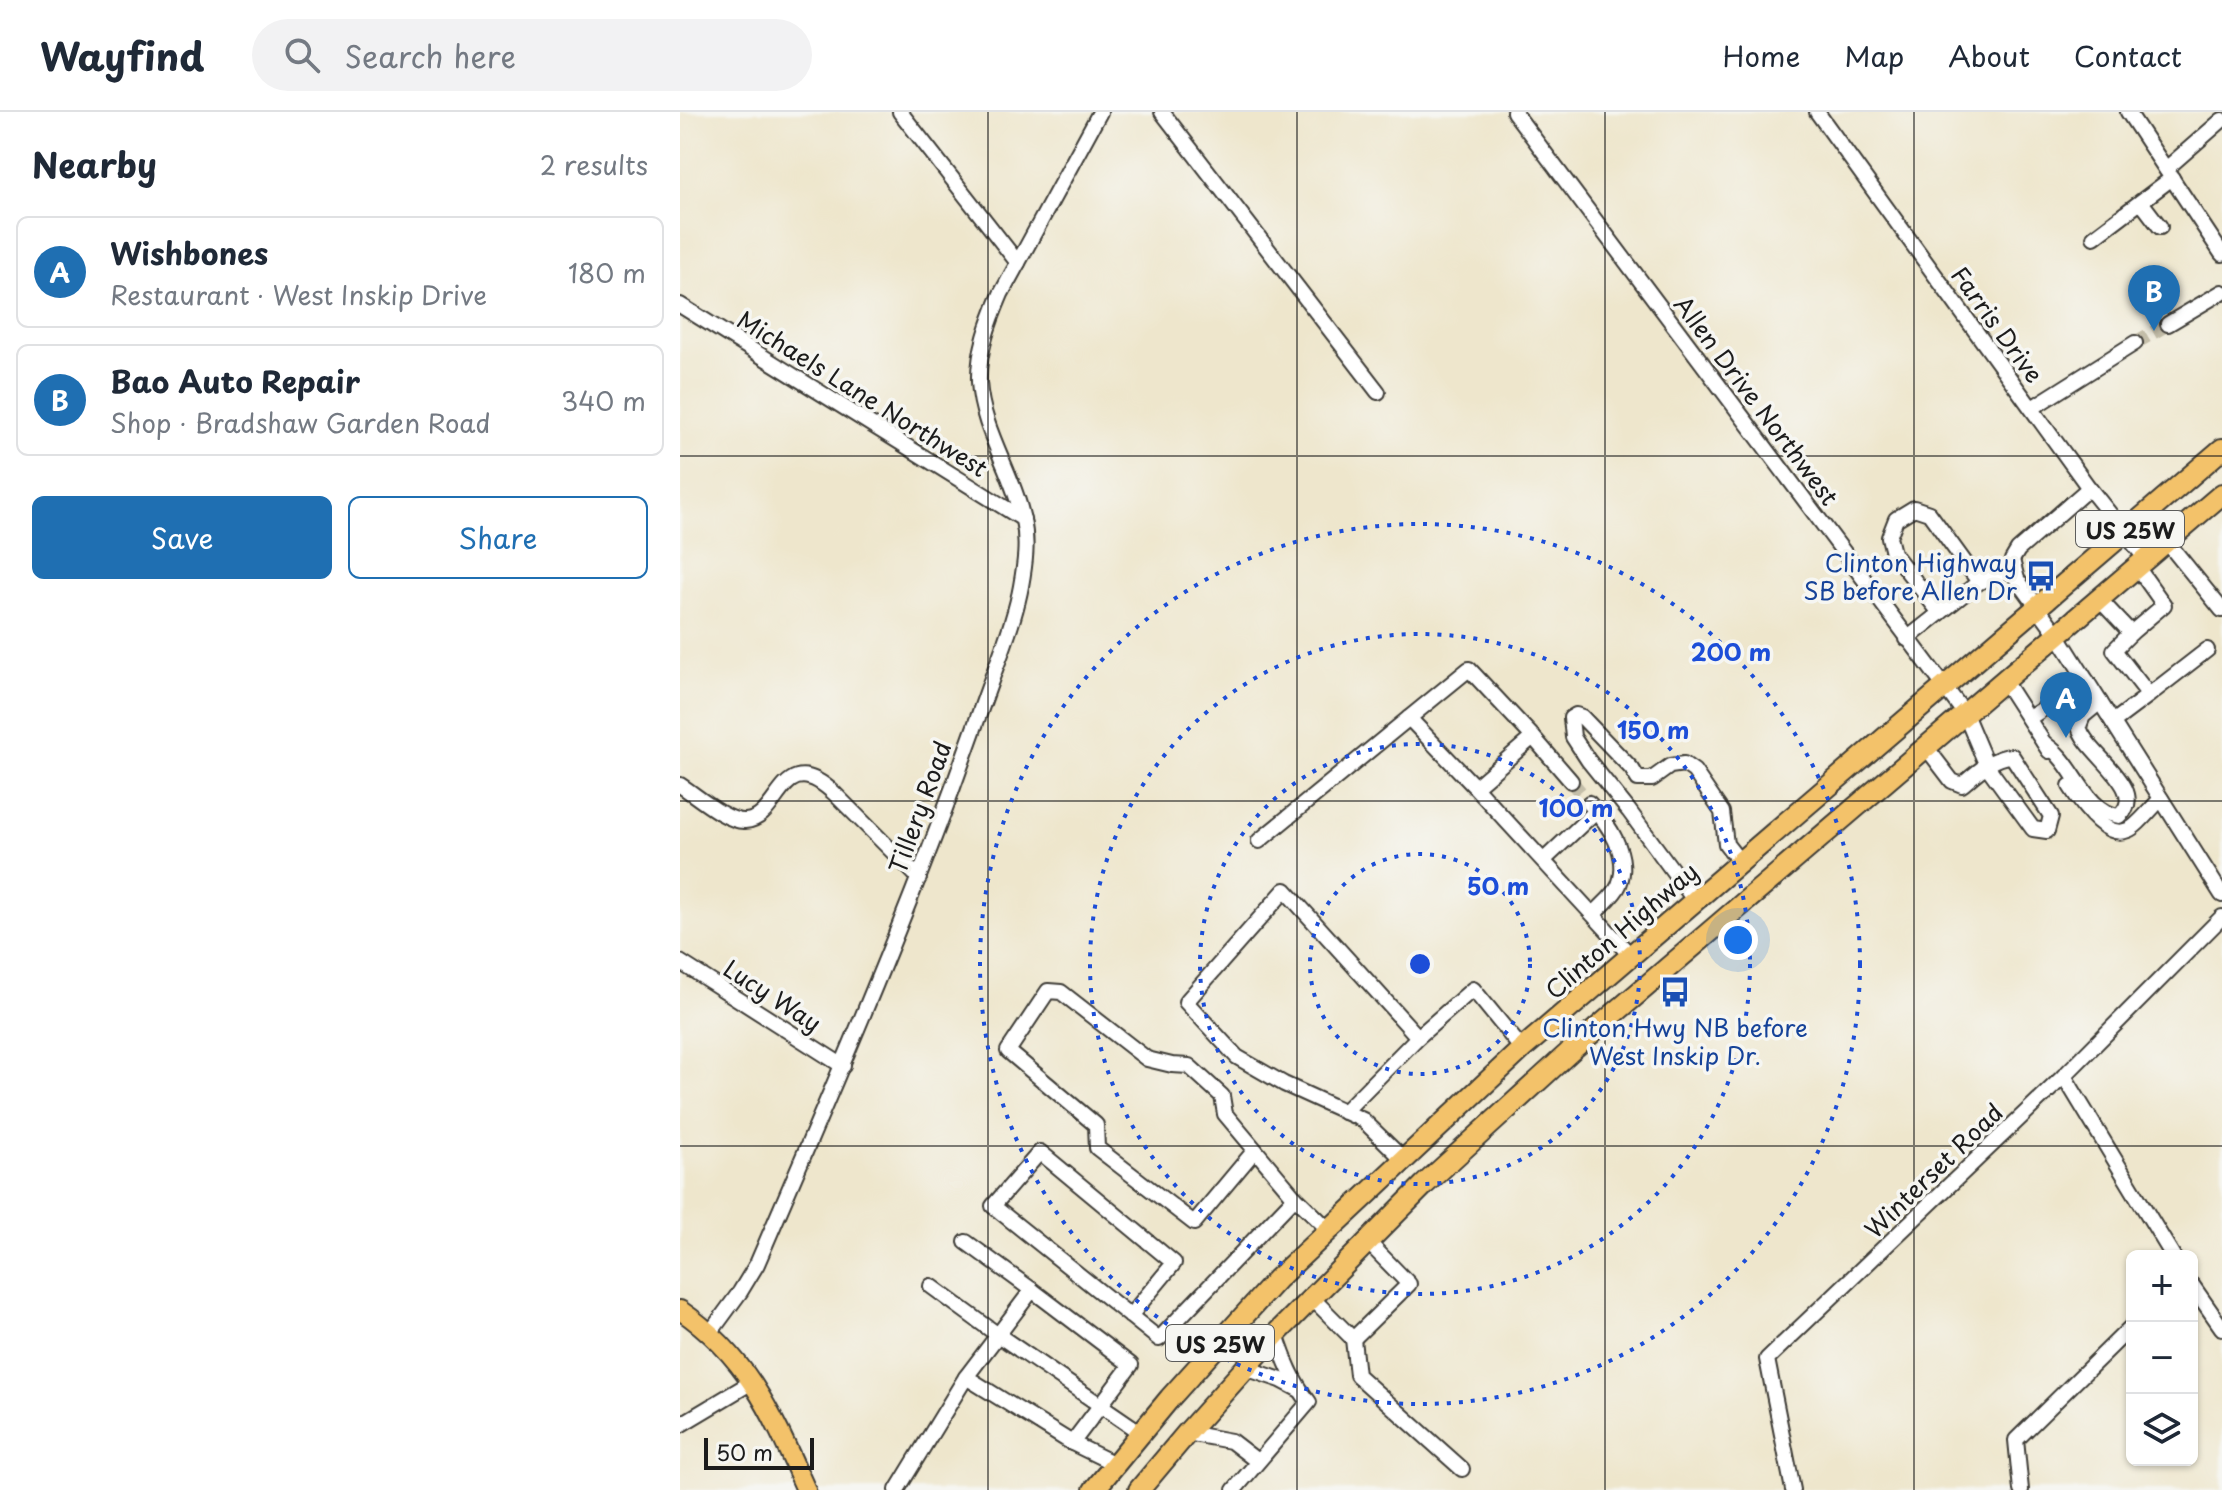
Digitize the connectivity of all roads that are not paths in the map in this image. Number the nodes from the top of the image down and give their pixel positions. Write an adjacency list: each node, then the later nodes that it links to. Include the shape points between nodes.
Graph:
1 (900, 112): 13 (street)
2 (1100, 112): 13 (street, Tillery Road)
3 (1162, 112): 18 (street)
4 (1514, 112): 35 (street, Allen Drive Northwest)
5 (1817, 112): 19 (street, Farris Drive)
6 (2128, 112): 8 (street)
7 (2222, 120): 8 (street)
8 (2169, 174): 9 (street); 12 (street)
9 (2141, 202): 10 (street); 11 (street)
10 (2160, 227)
11 (2094, 237)
12 (2222, 254)
13 (1018, 263): 23 (street, Tillery Road, via 990,318 979,380 987,423)
14 (2222, 292): 16 (street)
15 (680, 305): 23 (street, Michaels Lane Northwest)
16 (2168, 324)
17 (2135, 343): 19 (street)
18 (1378, 392)
19 (2032, 408): 21 (street, Farris Drive)
20 (2222, 449): 24 (highway, Clinton Highway / US 25W)
21 (2089, 488): 24 (street, Farris Drive); 27 (street, via 2018,550)
22 (2220, 500): 25 (highway, US 25W)
23 (1023, 519): 57 (street, Tillery Road, via 1025,564 1016,611)
24 (2125, 533): 26 (street, Farris Drive); 30 (highway, Clinton Highway / US 25W)
25 (2167, 542): 26 (highway, US 25W); 31 (street)
26 (2141, 563): 29 (highway, US 25W); 33 (street, Farris Drive, via 2164,605)
27 (2013, 568): 28 (street); 30 (street)
28 (1979, 582): 32 (street); 32 (street, via 1929,513 1914,508 1896,519 1889,537 1893,553)
29 (2099, 599): 33 (street); 34 (highway, US 25W)
30 (2038, 608): 34 (street); 39 (highway, Clinton Highway / US 25W)
31 (2222, 610)
32 (1940, 613): 35 (street)
33 (2131, 633): 40 (street, via 2114,650)
34 (2057, 634): 37 (highway, US 25W); 38 (street)
35 (1907, 639): 39 (street, Allen Drive Northwest)
36 (2207, 650): 40 (street)
37 (2004, 681): 42 (highway, US 25W); 44 (street)
38 (2087, 681): 41 (street); 44 (street)
39 (1944, 688): 42 (street, Allen Drive Northwest); 56 (highway, Clinton Highway / US 25W)
40 (2149, 695): 45 (street)
41 (2100, 702): 45 (street); 47 (street, via 2083,716 2080,732 2124,787 2128,801 2119,816 2094,801)
42 (1965, 714): 48 (highway, US 25W); 49 (street, Allen Drive Northwest)
43 (1409, 718): 46 (street, via 1469,669); 52 (street); 54 (street)
44 (2029, 718): 47 (street)
45 (2113, 722): 53 (street)
46 (1533, 737): 50 (street); 52 (street)
47 (2044, 743): 53 (street, via 2077,797 2106,827 2126,832)
48 (1926, 747): 49 (street, via 1952,781 1962,785); 58 (highway, US 25W)
49 (1987, 766): 49 (street, Allen Drive Northwest, via 2033,829 2047,831 2051,816 2012,756)
50 (1571, 781)
51 (680, 785): 57 (street, via 721,813 745,821 757,818 785,784 811,776)
52 (1475, 787): 55 (street)
53 (2161, 799): 59 (street)
54 (1259, 841)
55 (1544, 860): 61 (street); 61 (street, via 1592,807 1617,844 1623,869 1619,887)
56 (1740, 862): 58 (highway); 60 (highway, Clinton Highway / US 25W); 60 (street, via 1726,844 1722,812 1694,771 1684,764 1670,766 1652,779 1638,779 1582,717 1571,718 1573,737 1588,760)
57 (919, 878): 67 (street, Tillery Road)
58 (1759, 889): 70 (highway, US 25W)
59 (2222, 895)
60 (1695, 901): 63 (highway, Clinton Highway / US 25W)
61 (1594, 914): 63 (street)
62 (2222, 917): 68 (street, Winterset Road)
63 (1631, 956): 66 (highway, Clinton Highway / US 25W)
64 (680, 962): 67 (street, Lucy Way)
65 (1418, 1037): 66 (street, via 1473,989); 71 (street); 71 (street, via 1285,890 1186,1002 1237,1057)
66 (1522, 1049): 69 (highway, Clinton Highway / US 25W)
67 (843, 1066): 87 (street, Tillery Road, via 757,1264)
68 (2064, 1076): 78 (street); 110 (street, Winterset Road, via 1767,1359)
69 (1486, 1083): 70 (highway); 73 (highway, Clinton Highway / US 25W)
70 (1509, 1107): 76 (highway, US 25W)
71 (1344, 1112): 73 (street, via 1363,1120)
72 (1255, 1150): 72 (street, via 1225,1114 1222,1096 1189,1066 1147,1059 1061,992 1048,991 1008,1051 1096,1125 1097,1148 1194,1223); 74 (street)
73 (1404, 1160): 75 (highway, Clinton Highway / US 25W)
74 (1295, 1197): 75 (street); 84 (street, via 1159,1339)
75 (1329, 1230): 91 (highway, Clinton Highway / US 25W)
76 (1367, 1241): 82 (highway, US 25W); 90 (street, via 1409,1284)
77 (966, 1242): 80 (street)
78 (2169, 1250)
79 (931, 1286): 89 (street)
80 (1032, 1290): 89 (street); 97 (street, via 1131,1365)
81 (2198, 1294): 85 (street)
82 (1311, 1297): 88 (highway, US 25W); 90 (street)
83 (680, 1310): 87 (main road)
84 (1130, 1316): 84 (street, via 993,1206 1040,1152 1174,1263)
85 (2222, 1328)
86 (2126, 1332): 111 (street, via 2016,1440)
87 (710, 1333): 94 (main road)
88 (1276, 1334): 92 (highway, US 25W); 96 (street)
89 (998, 1335): 93 (street); 97 (street)
90 (1353, 1339): 104 (street, via 1357,1375)
91 (1200, 1365): 95 (highway); 99 (highway, Clinton Highway / US 25W)
92 (1245, 1368): 95 (highway, US 25W); 96 (street)
93 (966, 1377): 101 (street); 106 (street)
94 (752, 1382): 98 (street); 105 (main road)
95 (1226, 1389): 100 (highway, US 25W)
96 (1298, 1389): 102 (street, via 1309,1402)
97 (1100, 1406): 99 (street); 101 (street)
98 (680, 1425)
99 (1141, 1433): 103 (highway, Clinton Highway / US 25W)
100 (1187, 1433): 102 (street, via 1231,1441); 108 (highway, US 25W)
101 (1072, 1443): 103 (street)
102 (1257, 1461): 109 (street)
103 (1115, 1464): 107 (highway, Clinton Highway / US 25W)
104 (1462, 1469)
105 (806, 1490)
106 (897, 1490)
107 (1094, 1490)
108 (1139, 1490)
109 (1234, 1490)
110 (1793, 1490)
111 (2021, 1490)

